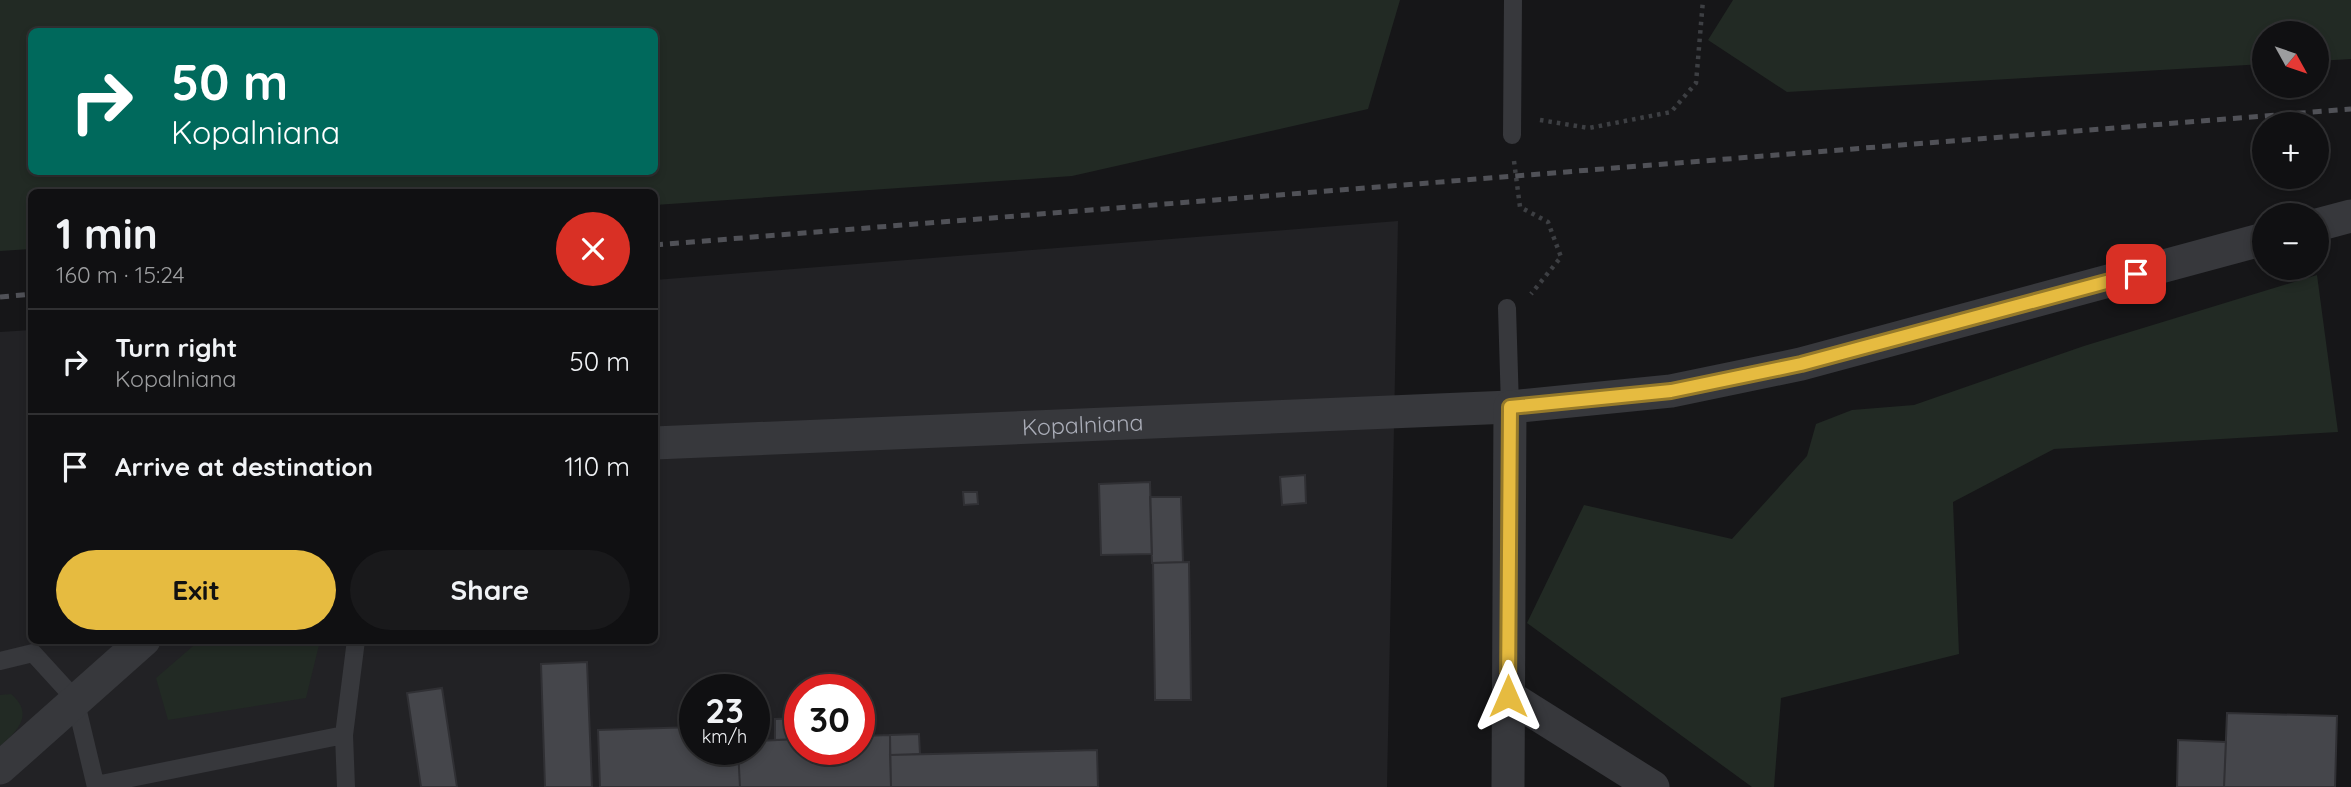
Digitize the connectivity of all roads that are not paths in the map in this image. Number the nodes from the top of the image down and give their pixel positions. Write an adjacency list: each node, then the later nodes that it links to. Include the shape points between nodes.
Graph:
1 (1513, 0): 2 (lane)
2 (1511, 135)
3 (2351, 216): 4 (street)
4 (2329, 222)
5 (2252, 242): 7 (street, Kopalniana, via 1752,375 1671,391)
6 (1507, 315): 7 (lane)
7 (1510, 407): 8 (street, Kopalniana); 12 (street)
8 (658, 443)
9 (139, 644): 13 (street)
10 (355, 644): 14 (lane)
11 (0, 661): 13 (lane, via 33,653)
12 (1508, 696): 18 (street); 19 (street)
13 (75, 699): 15 (street); 16 (lane)
14 (344, 735): 16 (lane); 17 (lane)
15 (0, 768)
16 (96, 786)
17 (346, 787)
18 (1507, 787)
19 (1653, 787)

